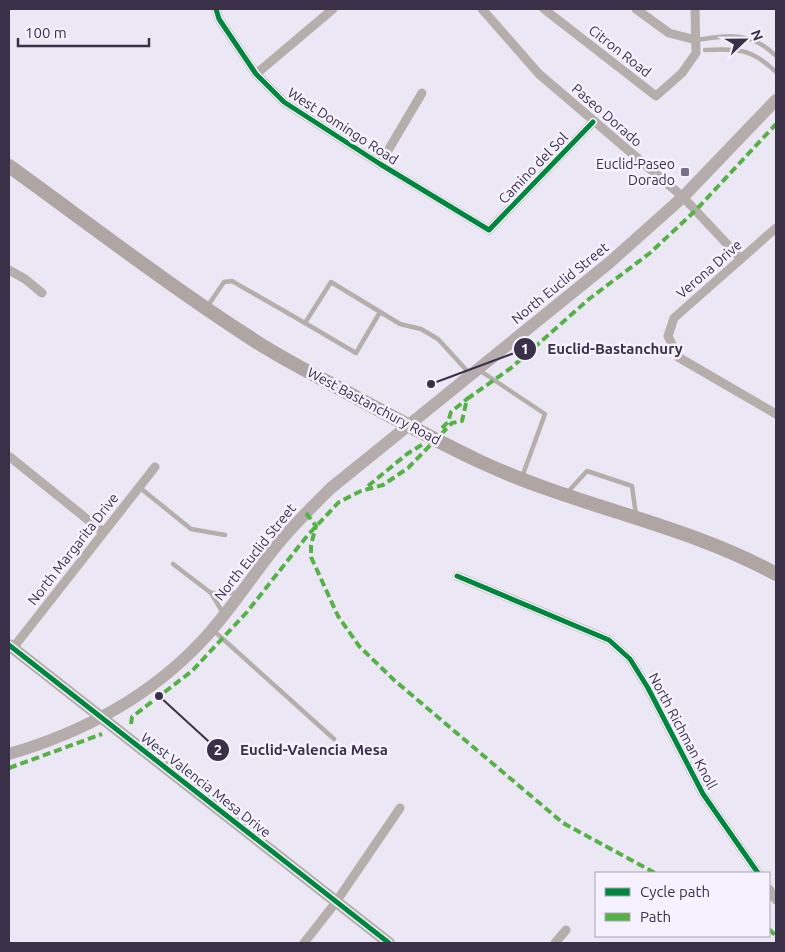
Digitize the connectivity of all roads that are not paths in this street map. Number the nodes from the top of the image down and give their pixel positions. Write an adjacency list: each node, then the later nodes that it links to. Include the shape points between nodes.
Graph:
1 (216, 9): 12 (street, West Domingo Road)
2 (333, 9): 12 (street)
3 (482, 9): 15 (street, Paseo Dorado, via 539,74)
4 (636, 9): 7 (street, via 668,33)
5 (695, 9): 7 (street)
6 (550, 11): 9 (street, Citron Road, via 656,96 682,73)
7 (696, 40): 9 (street); 10 (lane, via 728,35 744,37 756,40)
8 (705, 50): 9 (street); 11 (lane, via 726,49 756,54)
9 (696, 52)
10 (776, 56)
11 (776, 72)
12 (256, 74): 16 (street, West Domingo Road, via 284,102)
13 (422, 93): 16 (street)
14 (776, 100): 18 (main road, North Euclid Street)
15 (593, 122): 18 (street, Paseo Dorado); 20 (street, Camino del Sol)
16 (380, 164): 20 (street, West Domingo Road)
17 (9, 166): 24 (main road, West Bastanchury Road)
18 (683, 198): 21 (street, Paseo Dorado); 27 (main road, North Euclid Street, via 609,264)
19 (776, 228): 21 (street, Verona Drive)
20 (489, 230)
21 (741, 259): 28 (street, Verona Drive, via 674,318 668,336 678,357)
22 (9, 270): 23 (street)
23 (42, 293)
24 (206, 308): 26 (lane, via 224,282 232,281); 29 (main road, West Bastanchury Road, via 280,356)
25 (380, 312): 26 (lane, via 330,282); 26 (lane, via 356,353); 27 (lane, via 438,339)
26 (304, 323)
27 (474, 372): 29 (main road, North Euclid Street); 32 (lane, via 546,414)
28 (776, 414)
29 (410, 426): 32 (main road, West Bastanchury Road); 42 (main road, North Euclid Street, via 324,494 295,524)
30 (10, 457): 36 (street)
31 (155, 467): 33 (street, North Margarita Drive)
32 (521, 479): 34 (main road, West Bastanchury Road)
33 (139, 487): 36 (street, North Margarita Drive); 37 (lane, via 191,529)
34 (565, 495): 35 (main road, West Bastanchury Road); 35 (lane, via 587,471 632,486)
35 (636, 516): 39 (main road, West Bastanchury Road, via 708,542)
36 (103, 532): 45 (street, North Margarita Drive)
37 (225, 535)
38 (173, 564): 41 (lane)
39 (776, 574)
40 (457, 576): 50 (street, North Richman Knoll, via 609,640 630,659 703,794)
41 (211, 593): 42 (lane); 43 (lane)
42 (241, 593): 43 (main road, North Euclid Street)
43 (224, 615): 44 (main road, North Euclid Street)
44 (212, 629): 46 (main road, North Euclid Street, via 167,673); 47 (lane)
45 (11, 646): 46 (main road, West Valencia Mesa Drive)
46 (101, 718): 48 (main road, North Euclid Street, via 67,735); 51 (main road, West Valencia Mesa Drive)
47 (334, 739)
48 (9, 754)
49 (400, 808): 51 (street)
50 (757, 872)
51 (336, 902): 53 (street); 54 (main road, West Valencia Mesa Drive)
52 (566, 930): 55 (street)
53 (304, 943)
54 (389, 943)
55 (555, 943)

